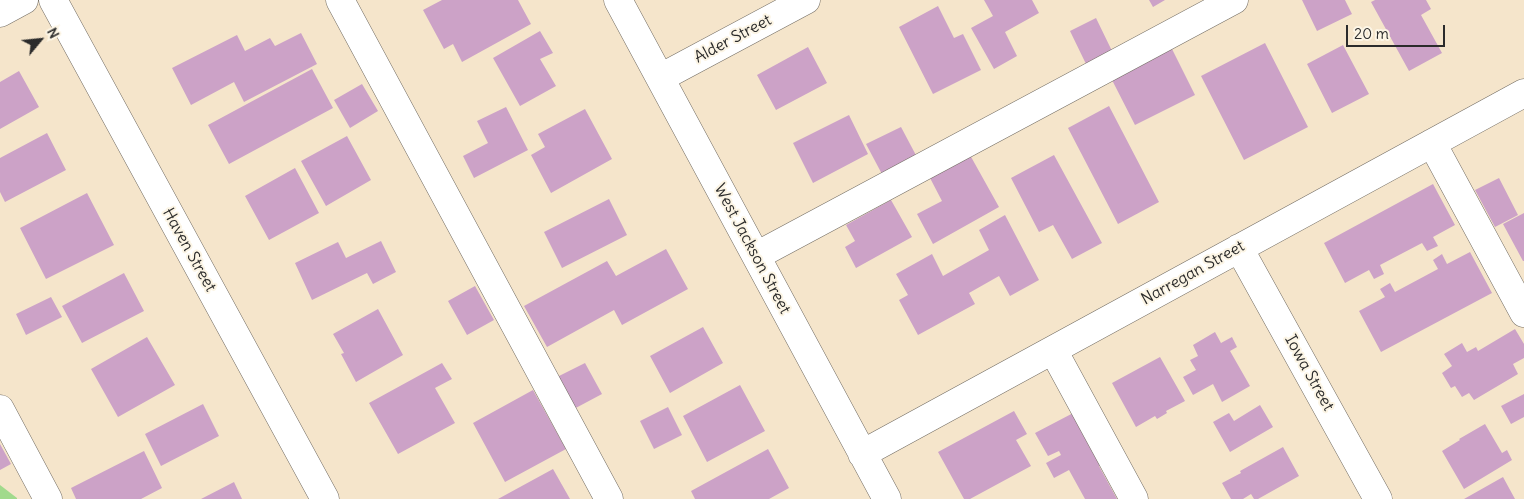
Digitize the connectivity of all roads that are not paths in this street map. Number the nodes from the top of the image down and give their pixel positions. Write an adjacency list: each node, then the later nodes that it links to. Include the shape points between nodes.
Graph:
1 (24, 0): 7 (street)
2 (53, 0): 18 (street, Haven Street)
3 (340, 0): 19 (street)
4 (618, 0): 8 (street, West Jackson Street)
5 (806, 0): 8 (street, Alder Street)
6 (1234, 0): 12 (street)
7 (0, 13)
8 (660, 78): 12 (street, West Jackson Street)
9 (1524, 93): 10 (street, Narregan Street)
10 (1432, 142): 11 (street, Narregan Street); 13 (street)
11 (1240, 248): 14 (street, Narregan Street); 22 (street, Iowa Street)
12 (756, 256): 16 (street, West Jackson Street)
13 (1524, 313)
14 (1053, 350): 16 (street, Narregan Street); 21 (street)
15 (0, 409): 17 (street)
16 (862, 454): 20 (street, West Jackson Street)
17 (48, 499)
18 (325, 499)
19 (609, 499)
20 (887, 499)
21 (1134, 499)
22 (1378, 499)

